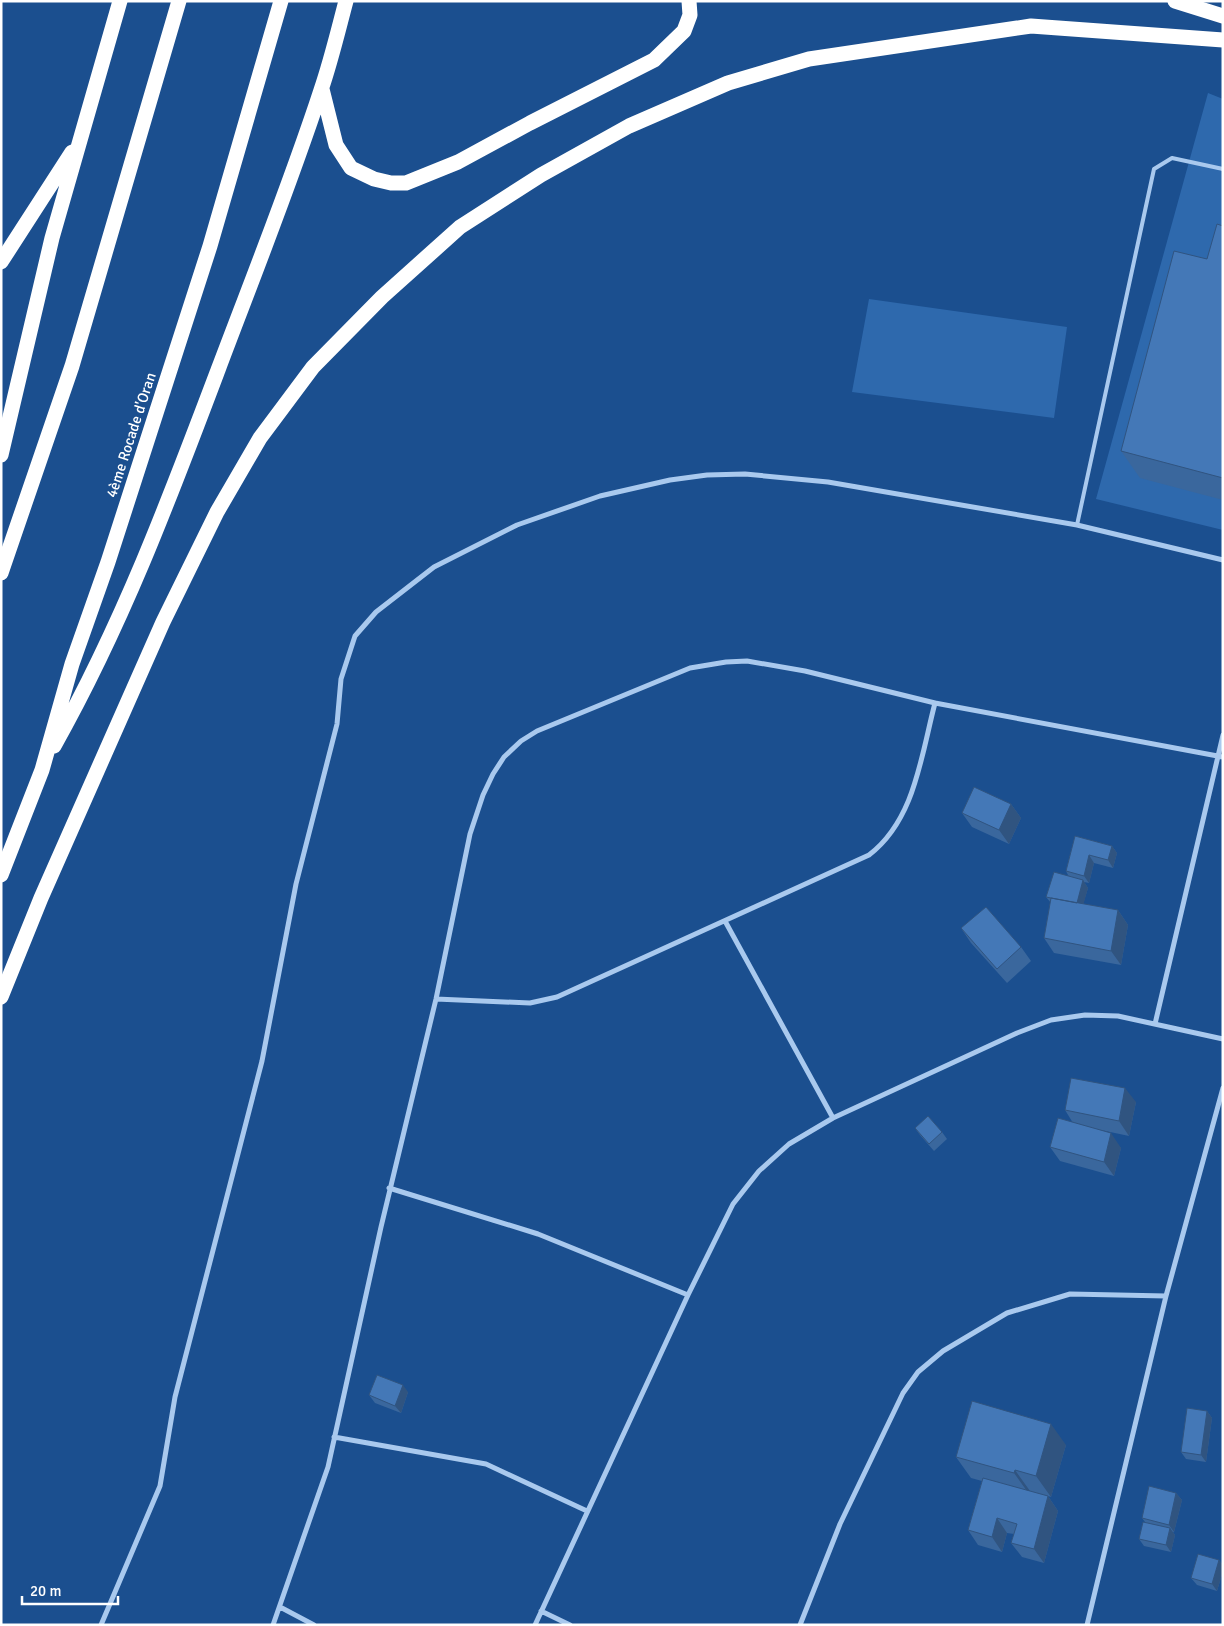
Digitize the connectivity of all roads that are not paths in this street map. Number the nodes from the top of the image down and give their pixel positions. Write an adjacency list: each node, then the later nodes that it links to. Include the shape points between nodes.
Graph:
1 (120, 1): 10 (highway)
2 (179, 1): 16 (highway, via 72,366)
3 (281, 1): 20 (highway, 4ème Rocade d'Oran, via 210,246 72,664)
4 (346, 1): 9 (highway)
5 (689, 1): 9 (highway, via 690,15 684,31 654,60 458,162 406,183 374,179 351,168 336,145)
6 (1175, 1): 7 (highway)
7 (1223, 16)
8 (1223, 40): 23 (highway, via 1031,26 809,59 728,83 629,126 541,175 460,227 382,297 313,367 260,438 217,512 163,622 40,898)
9 (322, 89): 20 (highway, via 281,206 151,546 81,699)
10 (81, 138): 12 (highway); 13 (highway, via 52,238)
11 (1223, 169): 14 (lane, via 1172,158 1154,170)
12 (1, 262)
13 (1, 454)
14 (1077, 526): 15 (street); 36 (street, via 828,482 745,474 670,480 600,496 517,525 434,566 376,612 355,636 341,679 337,724 296,884 262,1062 175,1397 160,1486)
15 (1223, 560)
16 (1, 572)
17 (935, 703): 19 (street); 22 (street, via 911,794 896,829 883,844 869,855); 24 (street, via 805,671 754,662 726,662 690,668 537,731 504,757 483,795 470,834)
18 (1223, 734): 19 (street)
19 (1220, 756): 25 (street)
20 (42, 770): 21 (highway, 4ème Rocade d'Oran)
21 (1, 875)
22 (725, 921): 24 (street, via 557,996 530,1004); 28 (street)
23 (1, 997)
24 (436, 999): 29 (street)
25 (1155, 1024): 26 (street); 28 (street, via 1118,1016 1085,1015 1051,1020)
26 (1223, 1039)
27 (1223, 1088): 31 (street)
28 (833, 1118): 30 (street, via 789,1144 759,1172 733,1204)
29 (390, 1188): 30 (street, via 538,1234); 32 (street)
30 (688, 1295): 33 (street)
31 (1166, 1296): 41 (street, via 1070,1294 1007,1313 943,1350 918,1372 903,1393 840,1524); 42 (street)
32 (334, 1437): 33 (street, via 486,1464); 34 (street, via 328,1467)
33 (587, 1511): 35 (street)
34 (280, 1607): 37 (street); 38 (street)
35 (541, 1611): 39 (street); 40 (street)
36 (101, 1625)
37 (273, 1625)
38 (314, 1625)
39 (535, 1625)
40 (570, 1625)
41 (800, 1625)
42 (1088, 1625)

